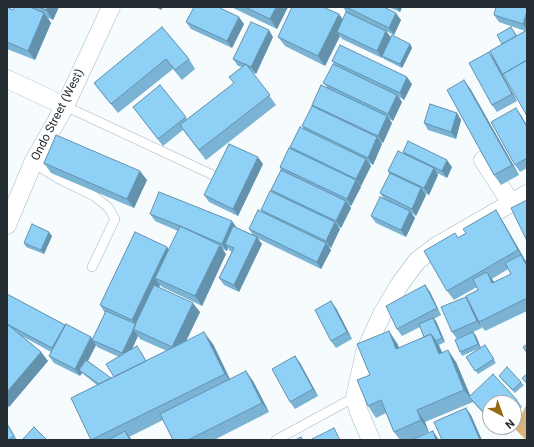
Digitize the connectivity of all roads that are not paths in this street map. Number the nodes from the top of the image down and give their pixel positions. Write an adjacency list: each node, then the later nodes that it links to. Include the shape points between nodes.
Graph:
1 (111, 7): 3 (street, Ondo Street (West))
2 (7, 79): 3 (street)
3 (65, 106): 5 (street, Ondo Street (West)); 6 (lane)
4 (483, 160): 8 (street)
5 (33, 164): 9 (street, Ondo Street (West)); 10 (lane, via 94,196 108,207 115,219)
6 (215, 176)
7 (527, 194): 8 (street)
8 (511, 203): 11 (street, via 435,247 417,261 382,314 365,352)
9 (7, 224)
10 (92, 267)
11 (355, 397): 12 (lane); 13 (street)
12 (276, 440)
13 (371, 440)

